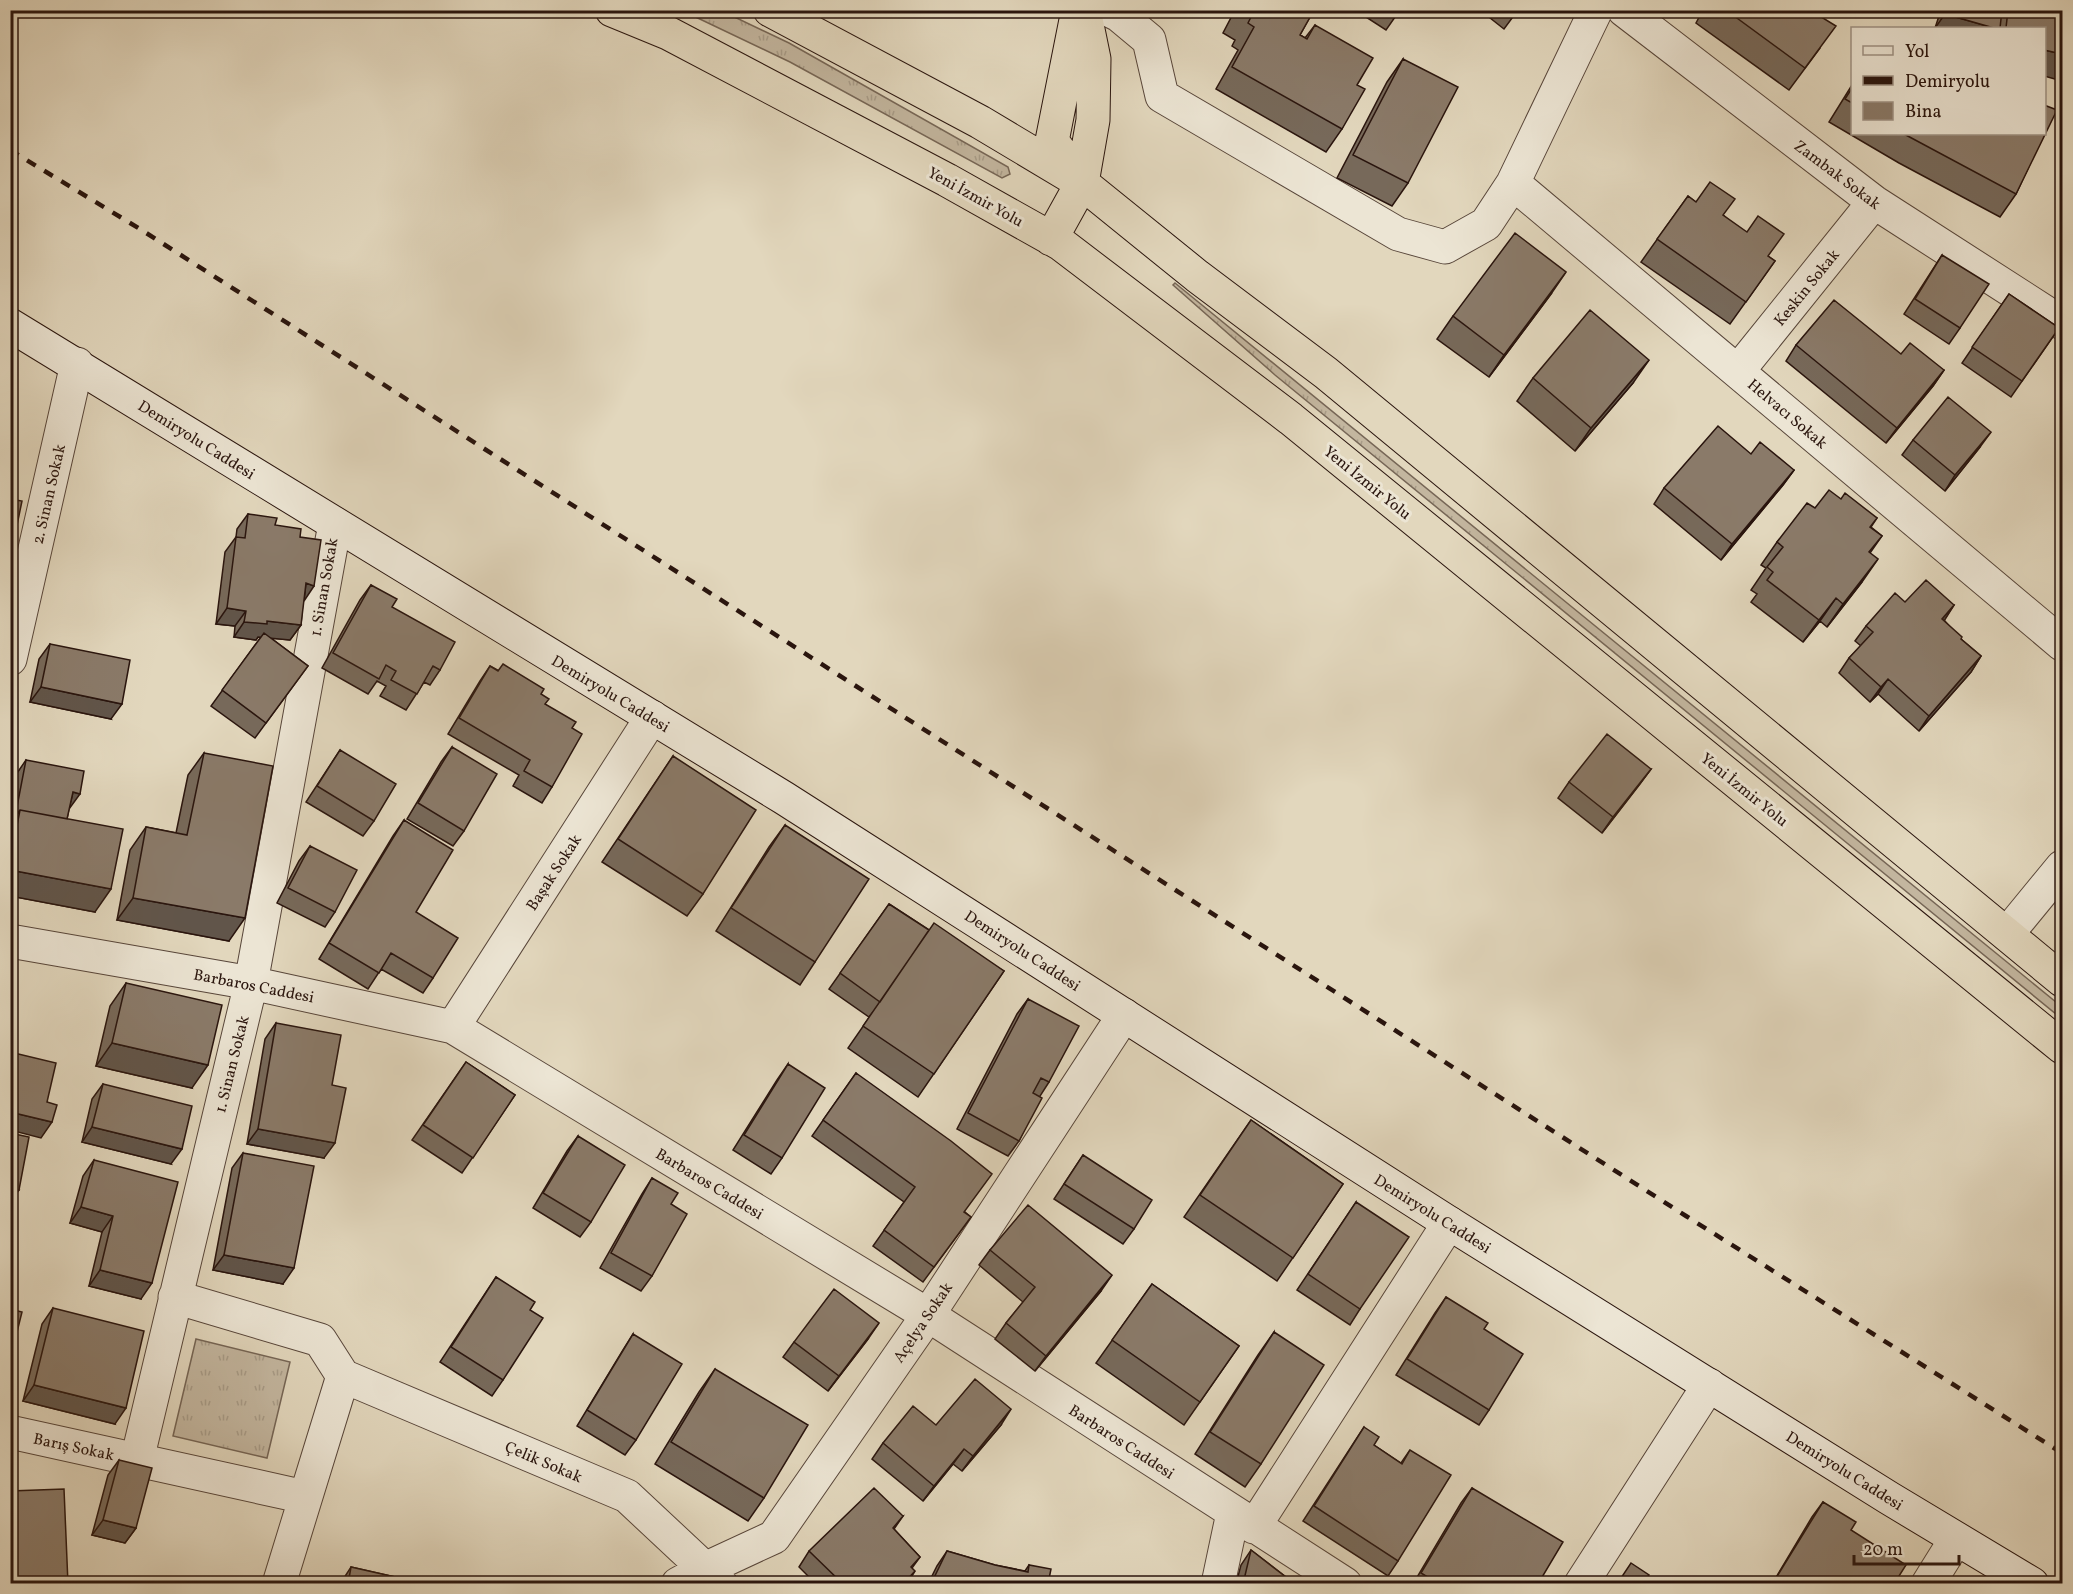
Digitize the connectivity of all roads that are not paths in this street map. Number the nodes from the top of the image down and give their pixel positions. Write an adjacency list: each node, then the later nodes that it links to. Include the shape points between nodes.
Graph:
1 (612, 10): 11 (highway, Yeni İzmir Yolu, via 668,33)
2 (770, 10): 8 (highway, via 980,122)
3 (1078, 10): 8 (highway, via 1052,141)
4 (1084, 10): 8 (highway, via 1094,80 1093,120)
5 (1109, 10): 9 (street, via 1149,40 1162,96 1398,234 1445,248 1486,224)
6 (1596, 10): 9 (street)
7 (1624, 10): 10 (street, Zambak Sokak)
8 (1082, 183): 11 (highway); 22 (highway, via 1326,373)
9 (1513, 183): 15 (street, Helvacı Sokak)
10 (1874, 202): 12 (street, Zambak Sokak); 15 (street, Keskin Sokak)
11 (1051, 238): 28 (highway, Yeni İzmir Yolu, via 1291,420)
12 (2062, 322)
13 (10, 325): 14 (street, Demiryolu Caddesi)
14 (77, 364): 16 (street, Demiryolu Caddesi); 17 (street, 2. Sinan Sokak)
15 (1738, 371): 18 (street, Helvacı Sokak)
16 (335, 524): 20 (street, Demiryolu Caddesi); 25 (street, 1. Sinan Sokak)
17 (16, 606): 19 (street, 2. Sinan Sokak)
18 (2062, 644)
19 (10, 659)
20 (652, 717): 26 (street, Demiryolu Caddesi); 27 (street, Başak Sokak)
21 (2062, 867): 22 (street)
22 (2007, 934): 24 (highway)
23 (10, 941): 25 (street, Barbaros Caddesi)
24 (2062, 980)
25 (251, 983): 27 (street, Barbaros Caddesi); 30 (street, 1. Sinan Sokak)
26 (1124, 1015): 29 (street, Demiryolu Caddesi); 31 (street, Açelya Sokak)
27 (453, 1027): 31 (street, Barbaros Caddesi)
28 (2062, 1047)
29 (1449, 1223): 33 (street, Demiryolu Caddesi); 37 (street)
30 (175, 1297): 32 (street, via 320,1340); 35 (street, 1. Sinan Sokak)
31 (928, 1315): 37 (street, Barbaros Caddesi); 39 (street, Açelya Sokak, via 774,1537)
32 (343, 1376): 36 (street); 39 (street, Çelik Sokak, via 627,1496)
33 (1709, 1385): 38 (street, Demiryolu Caddesi); 43 (street)
34 (10, 1432): 35 (street, Barış Sokak)
35 (137, 1460): 36 (street, Barış Sokak)
36 (305, 1497): 40 (street)
37 (1244, 1520): 41 (street); 42 (street, Barbaros Caddesi)
38 (1956, 1539): 44 (street); 45 (street, Demiryolu Caddesi)
39 (701, 1579)
40 (279, 1584)
41 (1218, 1584)
42 (1345, 1584)
43 (1581, 1584)
44 (1928, 1584)
45 (2032, 1584)

